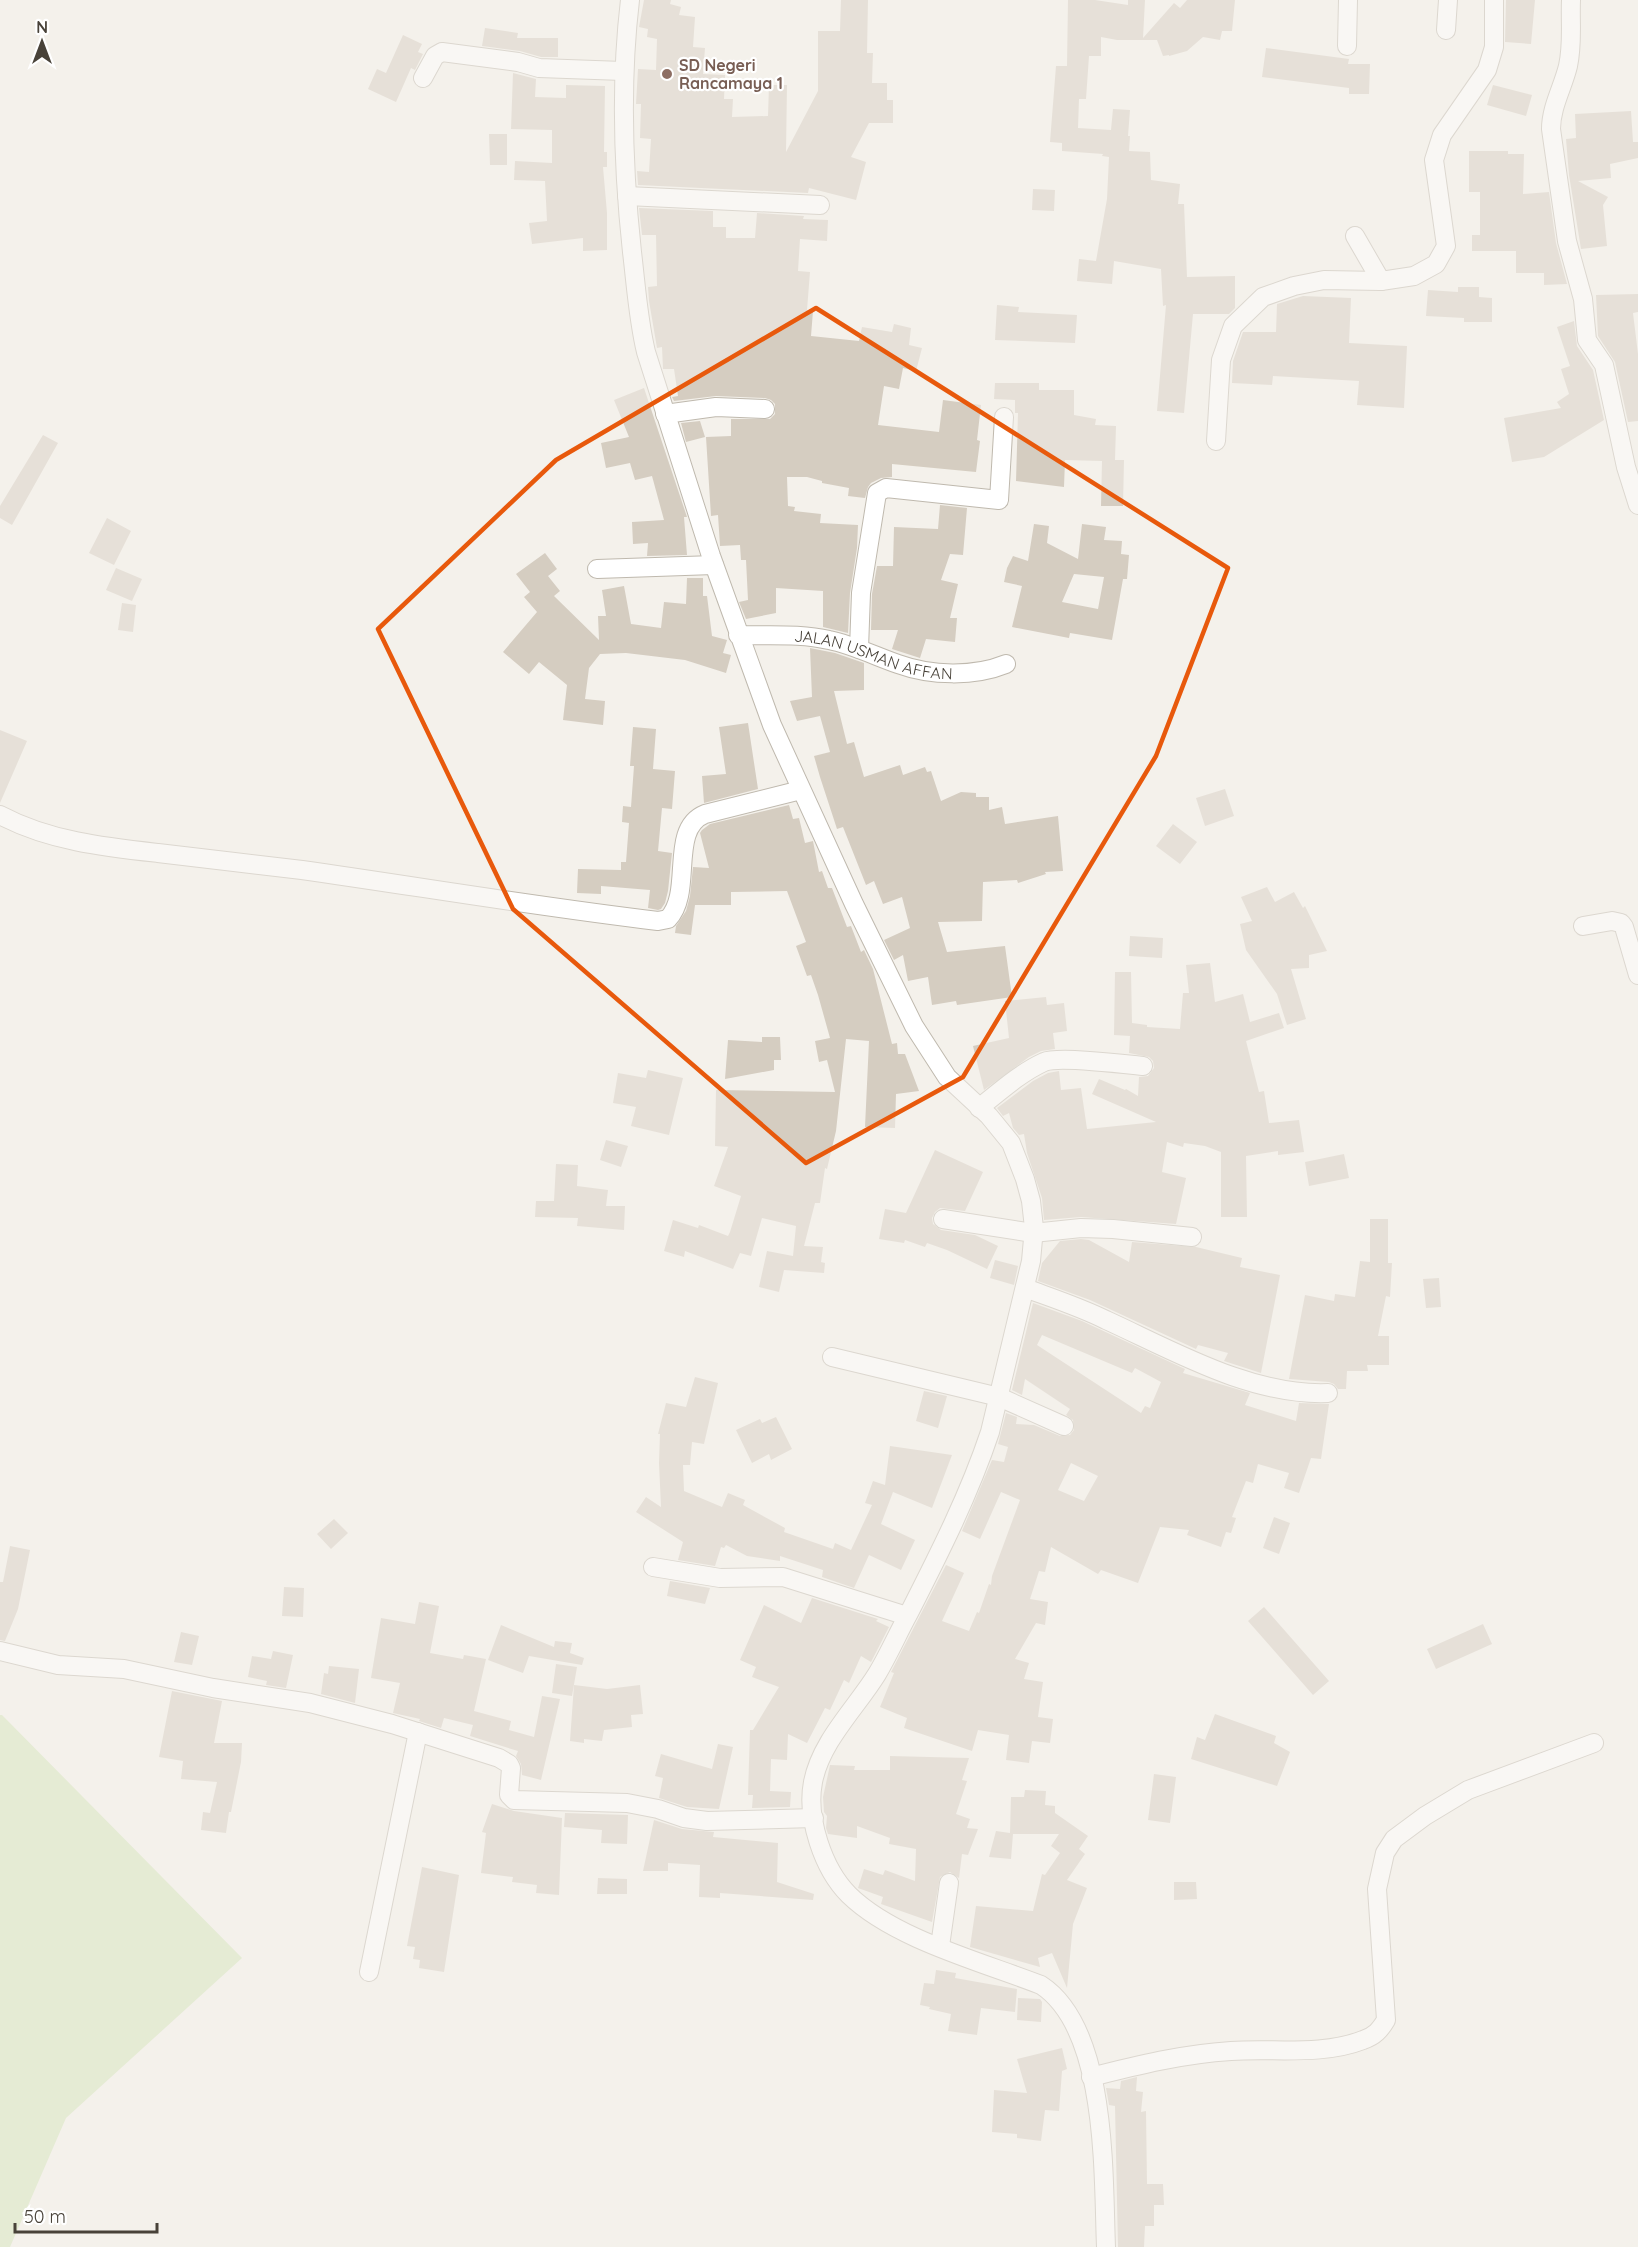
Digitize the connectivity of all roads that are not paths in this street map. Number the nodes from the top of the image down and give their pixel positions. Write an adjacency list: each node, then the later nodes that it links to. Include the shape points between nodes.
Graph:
1 (630, 0): 8 (street)
2 (1348, 0): 7 (street)
3 (1448, 0): 6 (street)
4 (1494, 0): 13 (street, via 1494,47 1487,70 1442,135 1434,160 1446,246 1436,264 1414,276)
5 (1571, 0): 18 (street, via 1568,64 1551,129 1567,241 1583,299 1587,340 1604,365)
6 (1446, 30)
7 (1347, 46)
8 (623, 71): 9 (street, via 539,68 442,52 435,56); 10 (street)
9 (423, 78)
10 (627, 196): 11 (street); 15 (street, via 642,338)
11 (820, 205)
12 (1355, 236): 13 (street)
13 (1381, 281): 17 (street, via 1324,280 1294,286 1263,297 1243,316 1233,326 1221,360)
14 (765, 409): 15 (street, via 716,407)
15 (665, 414): 19 (street)
16 (1004, 417): 22 (street, via 999,500 886,488 878,493 861,593)
17 (1216, 441)
18 (1638, 505)
19 (714, 565): 20 (street); 21 (street)
20 (597, 569)
21 (738, 635): 22 (street, JALAN USMAN AFFAN, via 827,639); 24 (street, via 761,701)
22 (859, 649): 23 (street, JALAN USMAN AFFAN, via 925,671 982,671)
23 (1006, 664)
24 (801, 790): 25 (street, via 694,820 687,831 677,908 668,919 658,921 546,908 302,870 98,846 38,831); 29 (street, via 914,1026 947,1077)
25 (0, 814)
26 (1583, 926): 27 (street, via 1621,923)
27 (1638, 975)
28 (1143, 1066): 29 (street, via 1046,1061)
29 (979, 1108): 31 (street, via 1005,1135 1016,1154 1029,1191)
30 (943, 1219): 31 (street)
31 (1033, 1233): 32 (street, via 1081,1228); 33 (street)
32 (1192, 1237)
33 (1025, 1288): 35 (street, via 1243,1378 1287,1391); 36 (street)
34 (832, 1357): 36 (street)
35 (1328, 1393)
36 (999, 1397): 37 (street); 39 (street, via 978,1465)
37 (1064, 1426)
38 (653, 1567): 39 (street, via 720,1578 783,1577)
39 (907, 1616): 43 (street, via 878,1674 817,1767 812,1790)
40 (0, 1651): 41 (street, via 58,1665 124,1669 310,1703)
41 (418, 1732): 43 (street, via 509,1764 509,1796 514,1800 627,1803 707,1821); 46 (street)
42 (1594, 1743): 47 (street, via 1468,1790 1394,1839 1385,1853 1377,1889 1386,2020 1378,2032 1347,2045 1161,2059)
43 (814, 1818): 45 (street, via 825,1861 839,1884 885,1921)
44 (949, 1883): 45 (street)
45 (940, 1946): 47 (street, via 1050,1991 1074,2023)
46 (369, 1972)
47 (1091, 2077): 48 (street, via 1103,2164)
48 (1106, 2247)

